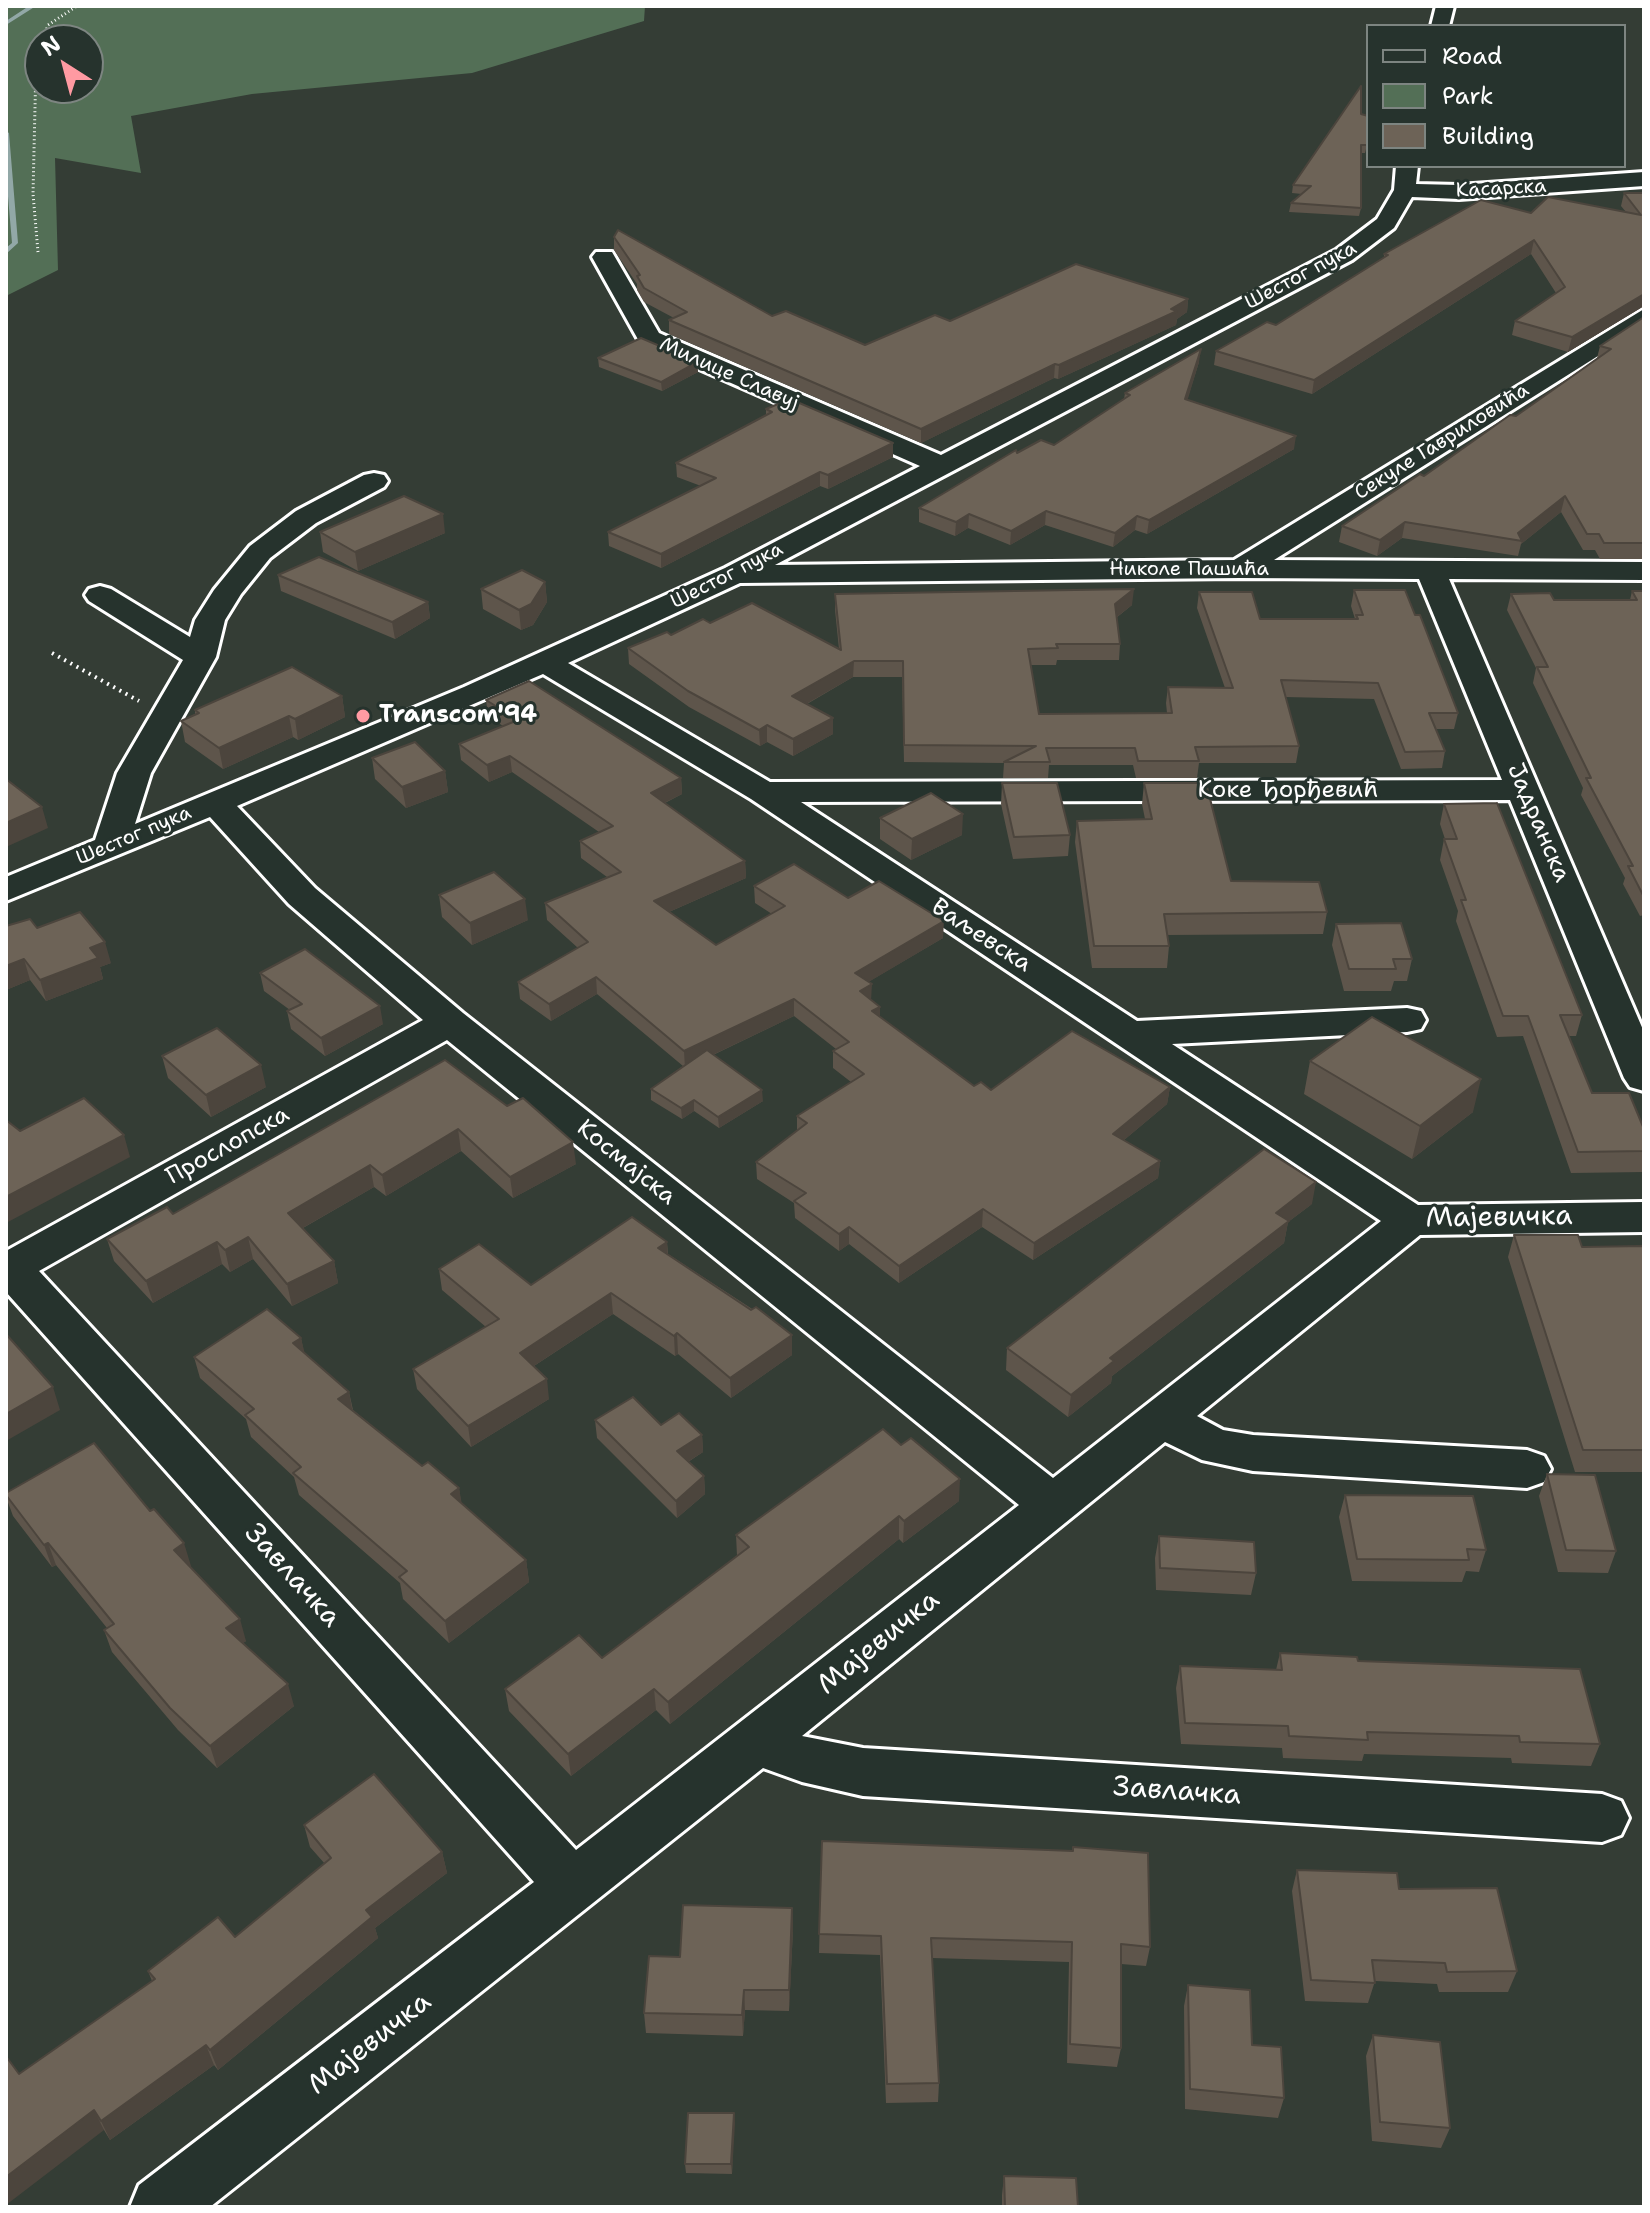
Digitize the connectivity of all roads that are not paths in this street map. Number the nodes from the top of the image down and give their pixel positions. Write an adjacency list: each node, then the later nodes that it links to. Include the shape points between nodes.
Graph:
1 (1406, 178): 2 (street, Касарска, via 1459,192); 5 (street, Шестог пука, via 1386,223 1344,255)
2 (1644, 179)
3 (604, 257): 5 (street, Милице Славуј, via 649,338)
4 (1644, 316): 7 (street, Секуле Гавриловића)
5 (939, 464): 10 (street, Шестог пука)
6 (374, 481): 12 (street, via 306,517 260,552 210,620)
7 (1240, 569): 8 (street, Николе Пашића); 10 (street, Николе Пашића)
8 (1430, 570): 9 (street, Николе Пашића); 14 (street, Јадранска)
9 (1644, 571)
10 (735, 574): 13 (street, Шестог пука)
11 (100, 595): 12 (street)
12 (200, 657): 17 (street, via 134,773)
13 (545, 662): 15 (street, Ваљевска); 16 (street, Шестог пука)
14 (1525, 790): 15 (street, Коке Ђорђевић); 22 (street, Јадранска)
15 (763, 792): 21 (street, Ваљевска)
16 (215, 802): 17 (street, Шестог пука); 20 (street, Космајска, via 302,896)
17 (111, 844): 18 (street, Шестог пука)
18 (6, 890)
19 (1407, 1020): 21 (street)
20 (449, 1022): 25 (street, Прослопска); 28 (street, Космајска)
21 (1129, 1034): 24 (street, Ваљевска)
22 (1644, 1078)
23 (1644, 1217): 24 (street, Мајевичка)
24 (1410, 1220): 26 (street, Мајевичка)
25 (8, 1269): 31 (street, Завлачка)
26 (1163, 1417): 27 (street, via 1193,1437 1253,1453); 28 (street, Мајевичка)
27 (1527, 1469)
28 (1053, 1505): 29 (street, Мајевичка)
29 (756, 1742): 30 (street, Завлачка, via 863,1772); 31 (street, Мајевичка)
30 (1602, 1818)
31 (573, 1886): 32 (street, Мајевичка)
32 (161, 2207)

